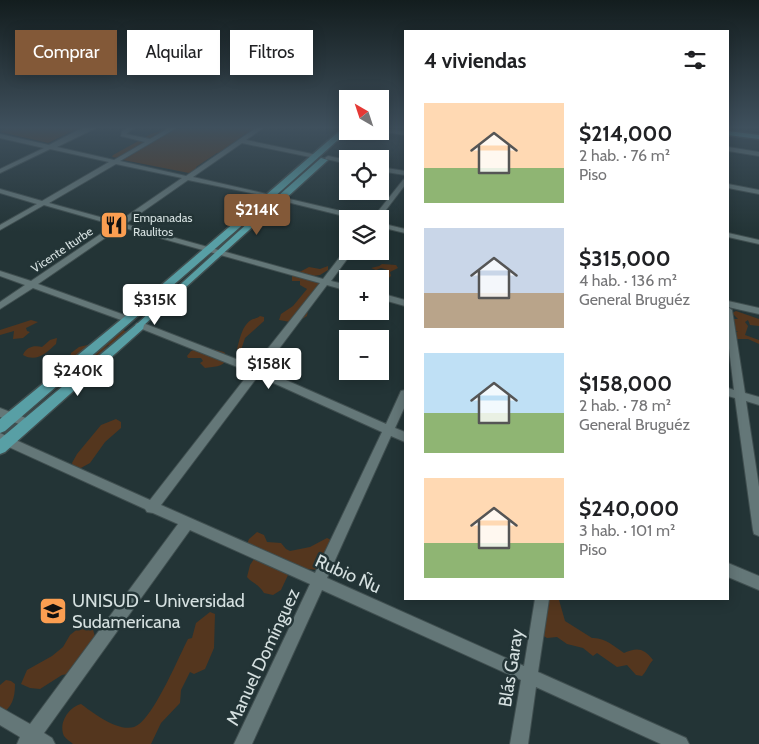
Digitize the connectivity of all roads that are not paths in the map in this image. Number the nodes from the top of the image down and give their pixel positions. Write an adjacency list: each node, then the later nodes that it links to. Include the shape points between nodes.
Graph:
1 (17, 163): 6 (street)
2 (113, 163): 8 (street); 14 (street)
3 (208, 163): 8 (street, Vicente Iturbe)
4 (314, 163): 13 (main road)
5 (389, 170): 7 (street)
6 (0, 171)
7 (404, 174)
8 (184, 179): 13 (street); 19 (street, Vicente Iturbe)
9 (404, 182): 16 (street)
10 (729, 186): 12 (street)
11 (0, 191): 14 (street)
12 (759, 192)
13 (273, 199): 15 (street); 25 (main road); 26 (main road)
14 (44, 203): 19 (street); 21 (street)
15 (317, 209): 17 (street); 18 (street)
16 (382, 210)
17 (339, 213)
18 (339, 215)
19 (120, 224): 25 (street); 30 (street, Vicente Iturbe)
20 (389, 226): 22 (street)
21 (0, 228)
22 (404, 230)
23 (729, 236): 24 (street)
24 (759, 242)
25 (208, 248): 26 (street); 40 (main road)
26 (222, 252): 29 (street); 40 (main road)
27 (342, 260): 29 (street)
28 (0, 273): 30 (street)
29 (325, 282): 31 (street); 41 (street)
30 (32, 284): 35 (street, Vicente Iturbe); 40 (street)
31 (339, 286)
32 (389, 299): 33 (street)
33 (404, 303)
34 (729, 304): 37 (street)
35 (0, 306)
36 (729, 310): 39 (street)
37 (759, 311)
38 (729, 317): 43 (street)
39 (759, 317)
40 (134, 322): 41 (street); 46 (main road); 47 (main road)
41 (256, 371): 49 (street); 52 (street)
42 (729, 392): 43 (street)
43 (740, 395): 45 (street); 54 (street)
44 (404, 396): 49 (street, Manuel Domínguez)
45 (759, 401)
46 (6, 414): 47 (street); 48 (main road)
47 (27, 423): 51 (main road)
48 (0, 427)
49 (389, 430): 50 (street); 56 (street, Manuel Domínguez)
50 (404, 437)
51 (2, 442): 52 (street, Rubio Ñu)
52 (151, 508): 53 (street, Rubio Ñu)
53 (187, 523): 56 (street, Rubio Ñu); 61 (street)
54 (759, 530)
55 (729, 570): 57 (street)
56 (319, 582): 59 (street, Rubio Ñu); 62 (street, Manuel Domínguez)
57 (759, 583)
58 (542, 600): 59 (street, Blás Garay)
59 (530, 676): 63 (street, Blás Garay); 64 (street, Rubio Ñu)
60 (0, 714): 61 (street)
61 (34, 741)
62 (243, 744)
63 (519, 744)
64 (680, 744)

